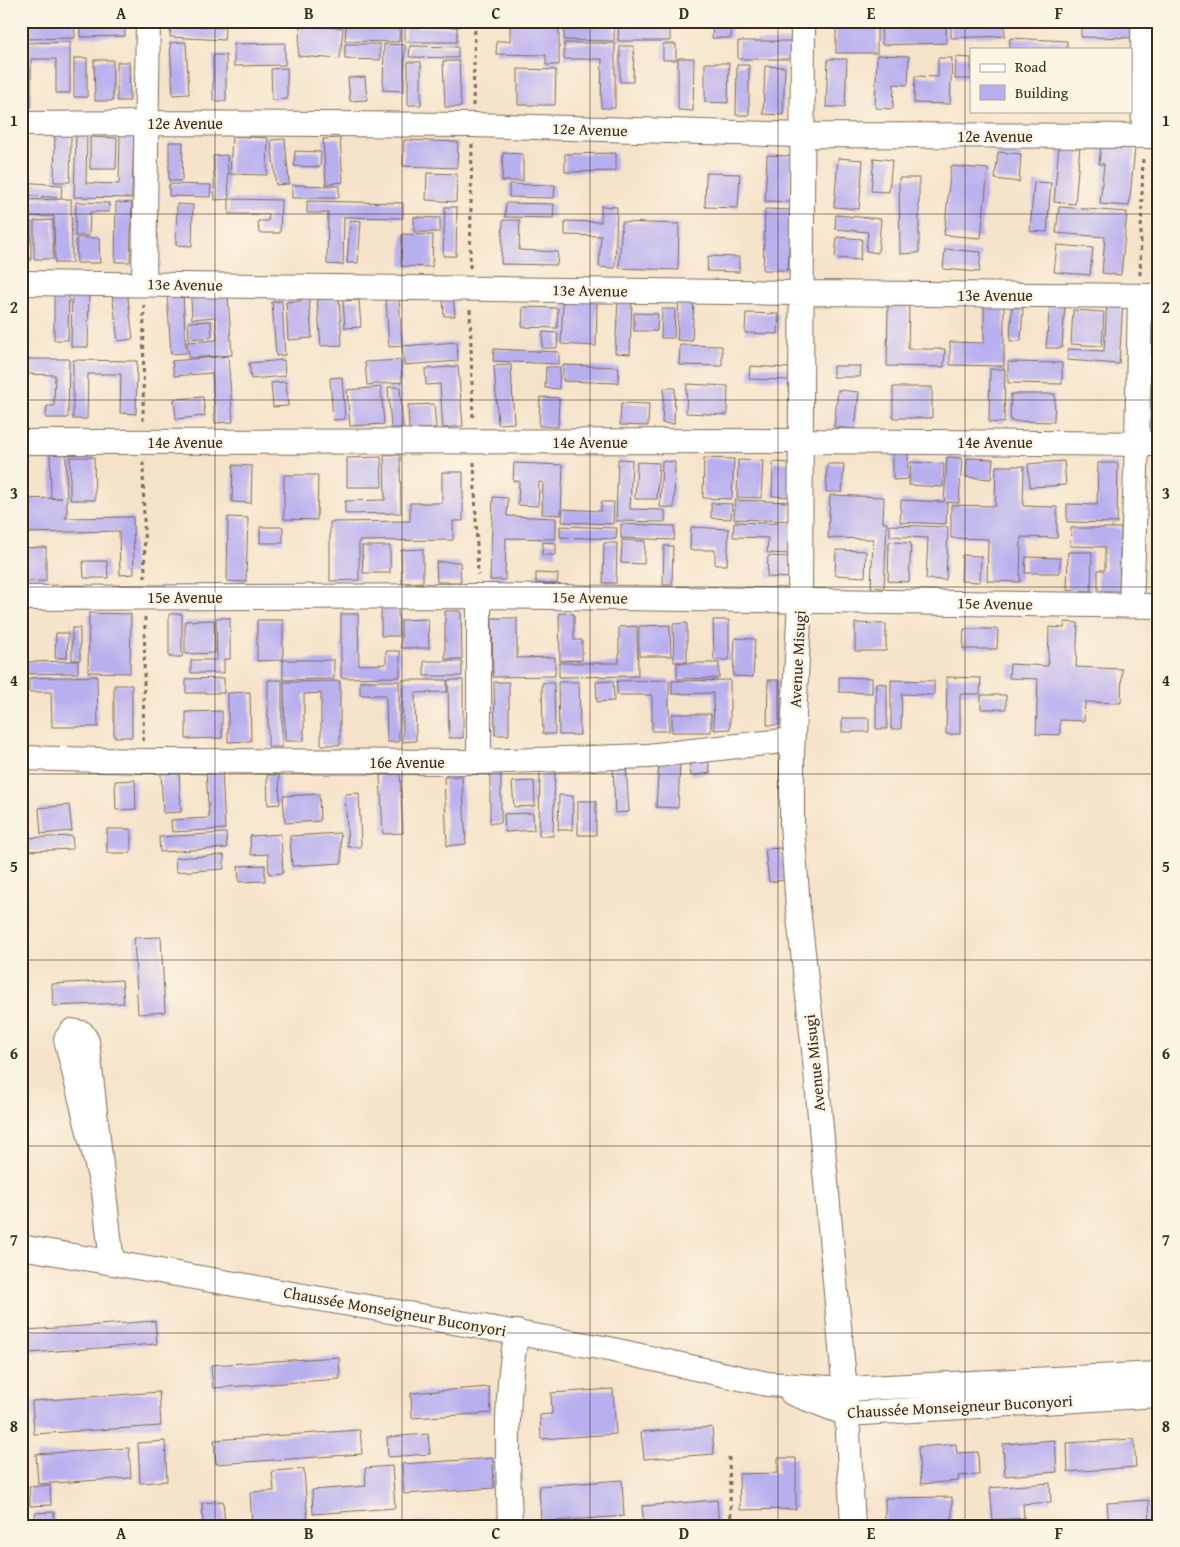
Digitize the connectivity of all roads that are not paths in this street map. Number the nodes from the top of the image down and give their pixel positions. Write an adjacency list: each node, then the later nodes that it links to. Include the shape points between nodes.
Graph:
1 (148, 21): 4 (street)
2 (803, 21): 6 (street, Avenue Misugi)
3 (1143, 21): 7 (street)
4 (147, 123): 5 (street, 12e Avenue); 6 (street, 12e Avenue, via 473,125); 9 (street)
5 (21, 124)
6 (801, 135): 7 (street, 12e Avenue); 10 (street, Avenue Misugi)
7 (1151, 136)
8 (21, 283): 9 (street, 13e Avenue)
9 (144, 284): 10 (street, 13e Avenue)
10 (803, 293): 11 (street, 13e Avenue); 12 (street, Avenue Misugi)
11 (1149, 296): 14 (street)
12 (801, 441): 13 (street, 14e Avenue); 14 (street, 14e Avenue); 17 (street, Avenue Misugi)
13 (21, 442)
14 (1148, 443): 18 (street)
15 (479, 596): 16 (street, 15e Avenue); 17 (street, 15e Avenue); 22 (street)
16 (21, 598)
17 (800, 600): 18 (street, 15e Avenue); 20 (street, Avenue Misugi)
18 (1131, 606): 19 (street, 15e Avenue)
19 (1159, 606)
20 (792, 747): 22 (street, 16e Avenue); 29 (street, Avenue Misugi, via 792,824 798,908)
21 (21, 758): 22 (street, 16e Avenue)
22 (479, 762)
23 (102, 1185): 23 (street, via 87,1041 82,1033 72,1031 66,1039); 25 (street)
24 (21, 1247): 25 (street, Chaussée Monseigneur Buconyori)
25 (112, 1263): 26 (street, Chaussée Monseigneur Buconyori)
26 (517, 1332): 28 (street, Chaussée Monseigneur Buconyori); 32 (street, via 508,1389)
27 (1159, 1374): 29 (street, Chaussée Monseigneur Buconyori)
28 (767, 1384): 29 (street, Chaussée Monseigneur Buconyori); 31 (street, Chaussée Monseigneur Buconyori)
29 (845, 1389): 31 (street, Avenue Misugi)
30 (1159, 1395): 31 (street, Chaussée Monseigneur Buconyori)
31 (847, 1414): 33 (street, Avenue Misugi)
32 (510, 1526)
33 (853, 1526)

